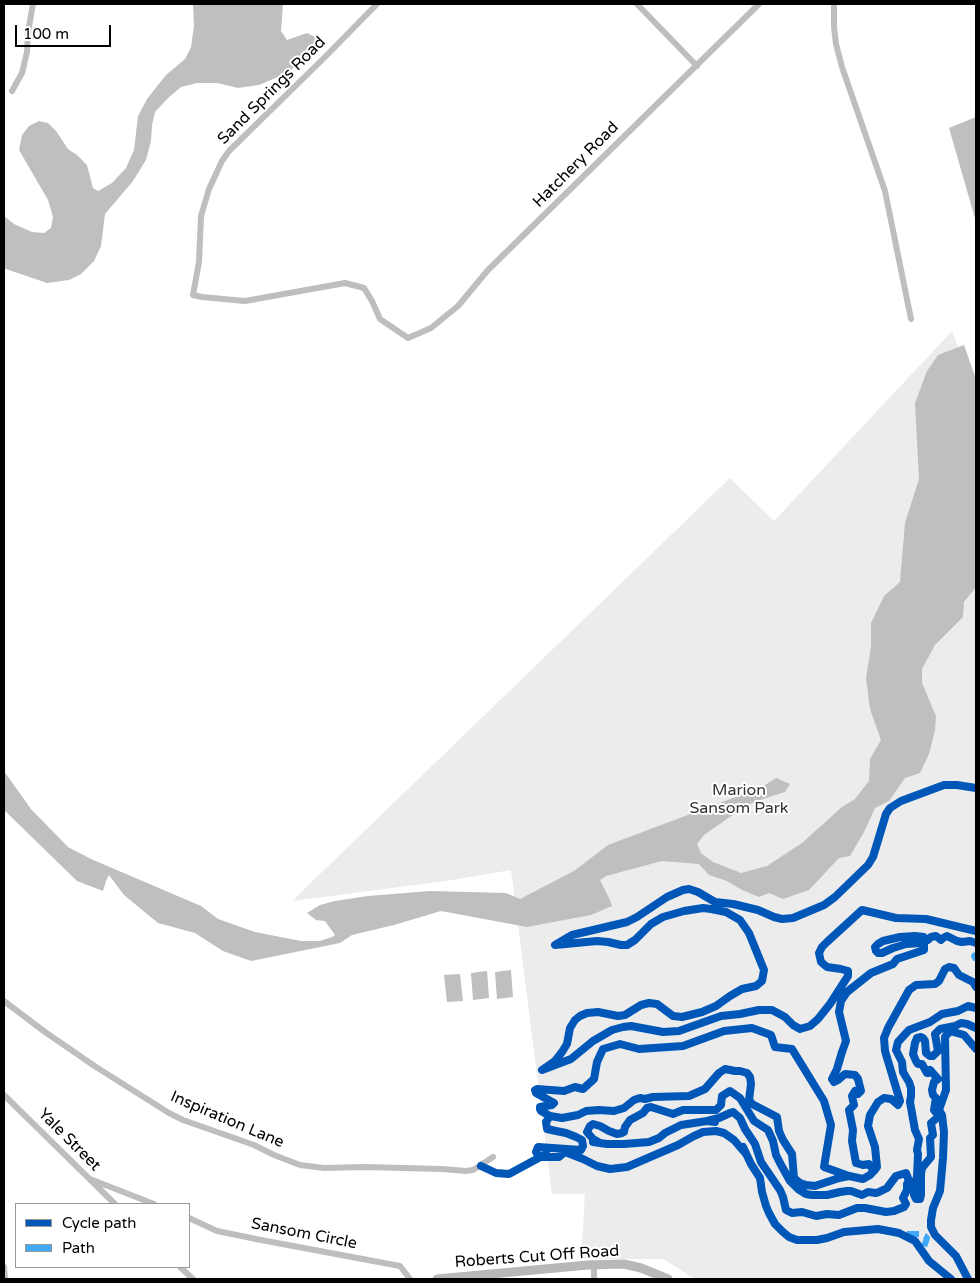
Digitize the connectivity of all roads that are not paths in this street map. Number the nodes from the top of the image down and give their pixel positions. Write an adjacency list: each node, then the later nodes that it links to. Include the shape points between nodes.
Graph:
1 (33, 4): 7 (street, via 22,73)
2 (377, 4): 9 (street, Sand Springs Road, via 222,161 201,216 199,262 193,295 245,301 345,282 364,288 380,319)
3 (637, 4): 6 (street)
4 (759, 4): 6 (street, Hatchery Road)
5 (834, 4): 8 (street, via 836,44 885,191)
6 (697, 66): 9 (street, Hatchery Road, via 488,270 458,306 431,328)
7 (12, 91)
8 (911, 319)
9 (408, 338)
10 (4, 1001): 12 (street, Inspiration Lane, via 96,1067 169,1113 300,1164 324,1168 466,1171)
11 (4, 1095): 13 (street, Yale Street)
12 (493, 1158)
13 (87, 1178): 14 (street, Yale Street); 15 (street)
14 (114, 1203)
15 (151, 1203)
16 (190, 1218): 22 (street, Sansom Circle, via 217,1231 400,1266)
17 (594, 1266): 23 (street, Roberts Cut Off Road); 24 (street); 25 (street, Roberts Cut Off Road, via 624,1264)
18 (4, 1267): 20 (street)
19 (181, 1268): 21 (street)
20 (5, 1279)
21 (193, 1279)
22 (410, 1279)
23 (436, 1279)
24 (594, 1279)
25 (668, 1279)

